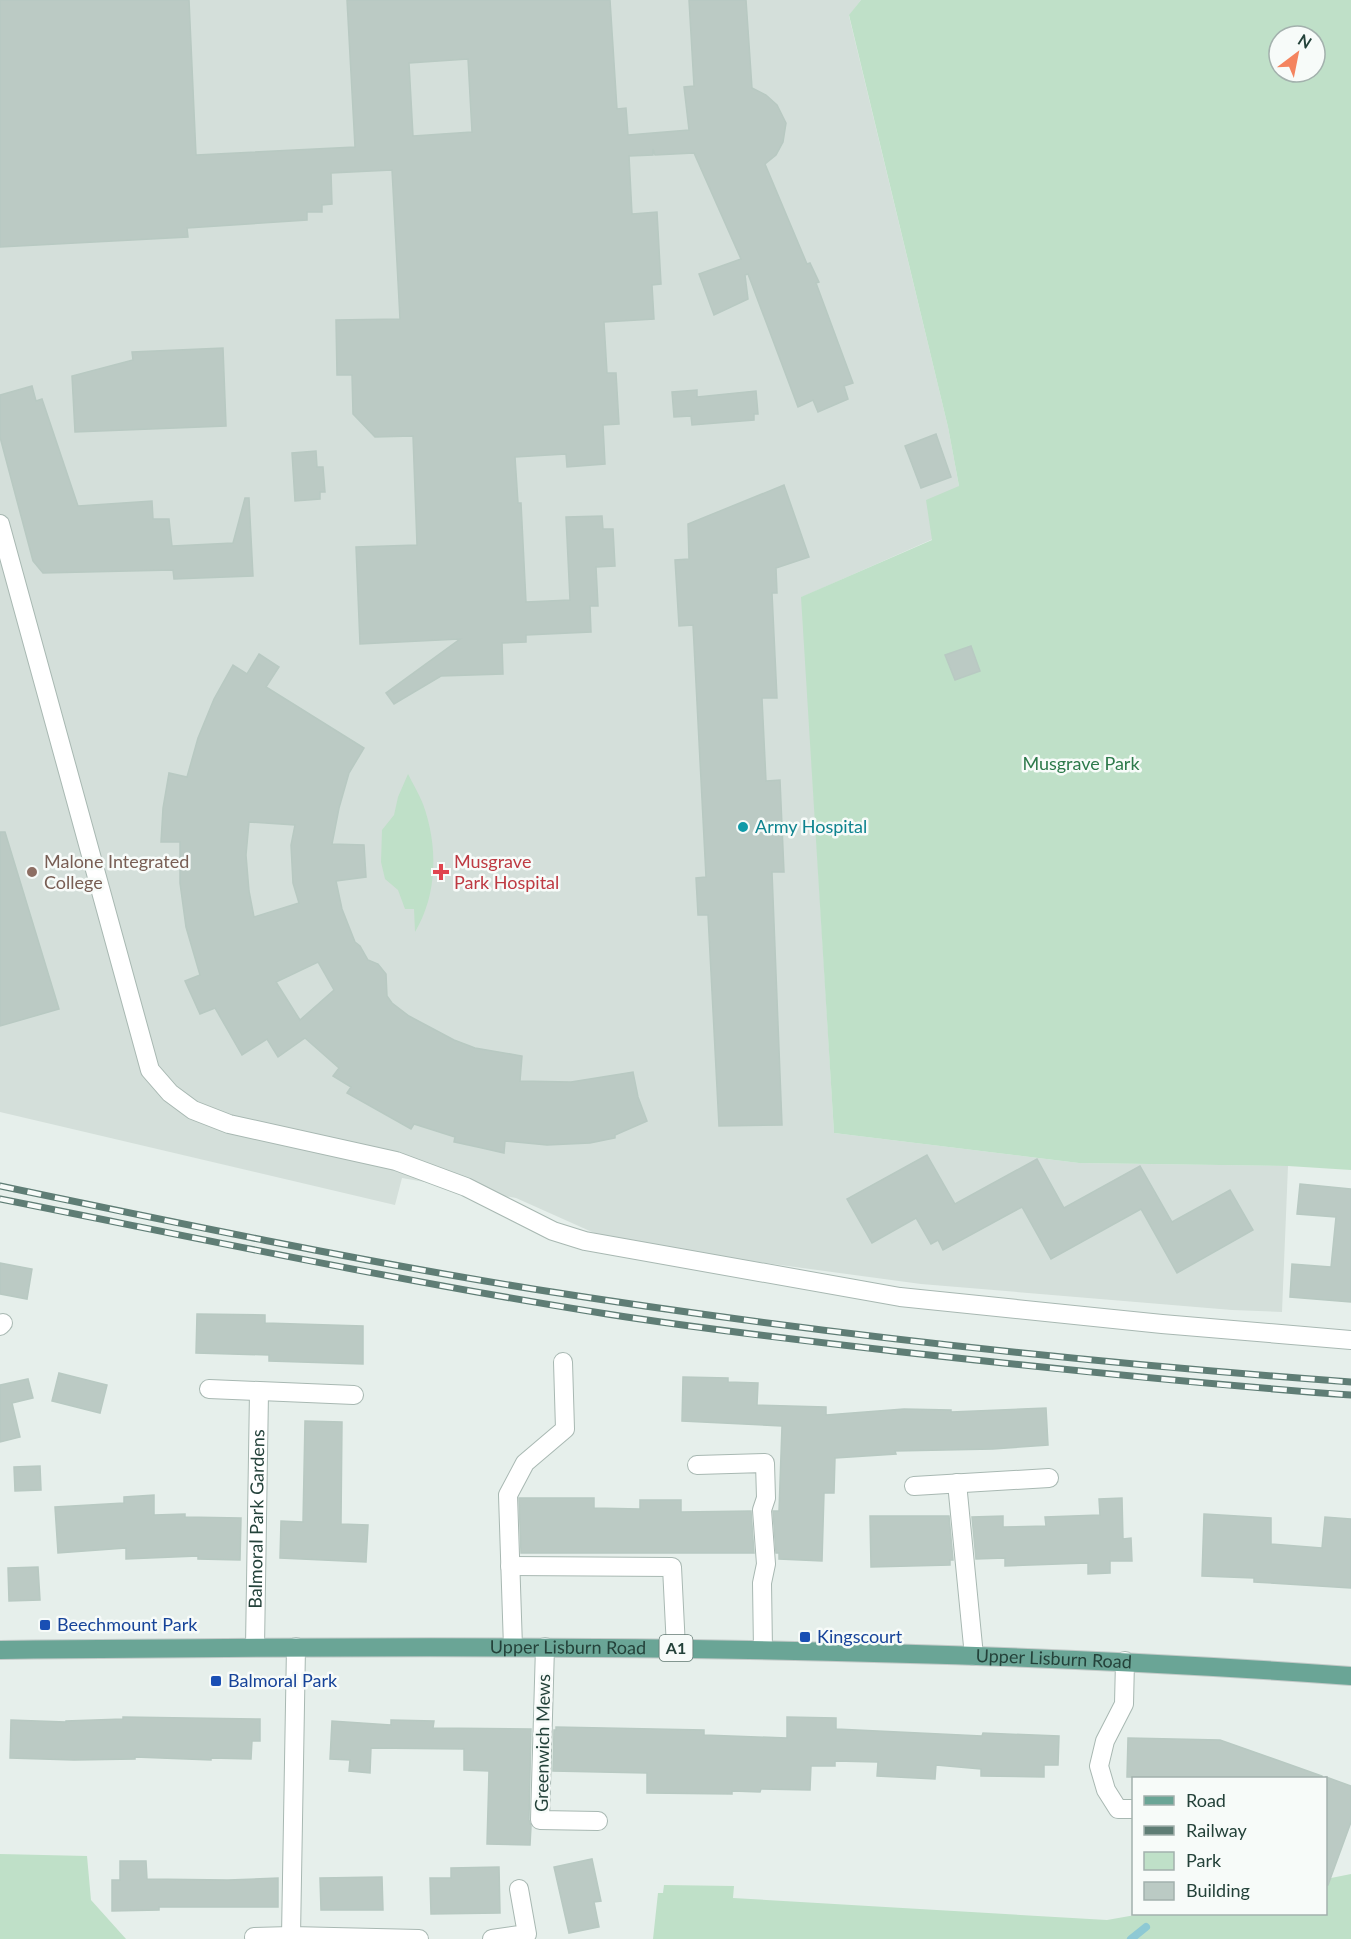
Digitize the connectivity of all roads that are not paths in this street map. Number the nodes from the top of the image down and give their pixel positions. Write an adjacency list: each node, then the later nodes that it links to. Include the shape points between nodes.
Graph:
1 (0, 524): 2 (street, via 150,1070 170,1093 193,1110 229,1124 396,1161 465,1187 553,1231 585,1241 900,1297)
2 (1351, 1340)
3 (563, 1362): 11 (street, via 565,1429 525,1463 508,1495)
4 (209, 1389): 5 (street)
5 (259, 1392): 6 (street); 12 (street, Balmoral Park Gardens)
6 (354, 1395)
7 (697, 1465): 18 (street, via 765,1463)
8 (1049, 1478): 9 (street)
9 (957, 1483): 10 (street); 19 (street)
10 (914, 1486)
11 (510, 1566): 14 (street); 16 (street, via 672,1567)
12 (255, 1647): 13 (main road, Upper Lisburn Road / A1); 17 (main road, Upper Lisburn Road / A1)
13 (296, 1647): 14 (main road, Upper Lisburn Road / A1); 25 (street)
14 (513, 1647): 15 (main road, Upper Lisburn Road / A1)
15 (544, 1647): 16 (main road, Upper Lisburn Road / A1); 23 (street, Greenwich Mews, via 540,1820)
16 (676, 1648): 18 (main road, Upper Lisburn Road / A1)
17 (0, 1650)
18 (763, 1650): 19 (main road, Upper Lisburn Road / A1)
19 (974, 1656): 20 (main road, Upper Lisburn Road / A1)
20 (1125, 1661): 21 (main road, Upper Lisburn Road / A1); 22 (street, via 1124,1704 1099,1766 1106,1790 1118,1809)
21 (1351, 1676)
22 (1132, 1809)
23 (598, 1821)
24 (519, 1889): 28 (street, via 526,1934)
25 (291, 1936): 26 (street); 27 (street)
26 (254, 1937)
27 (419, 1939)
28 (492, 1939)

